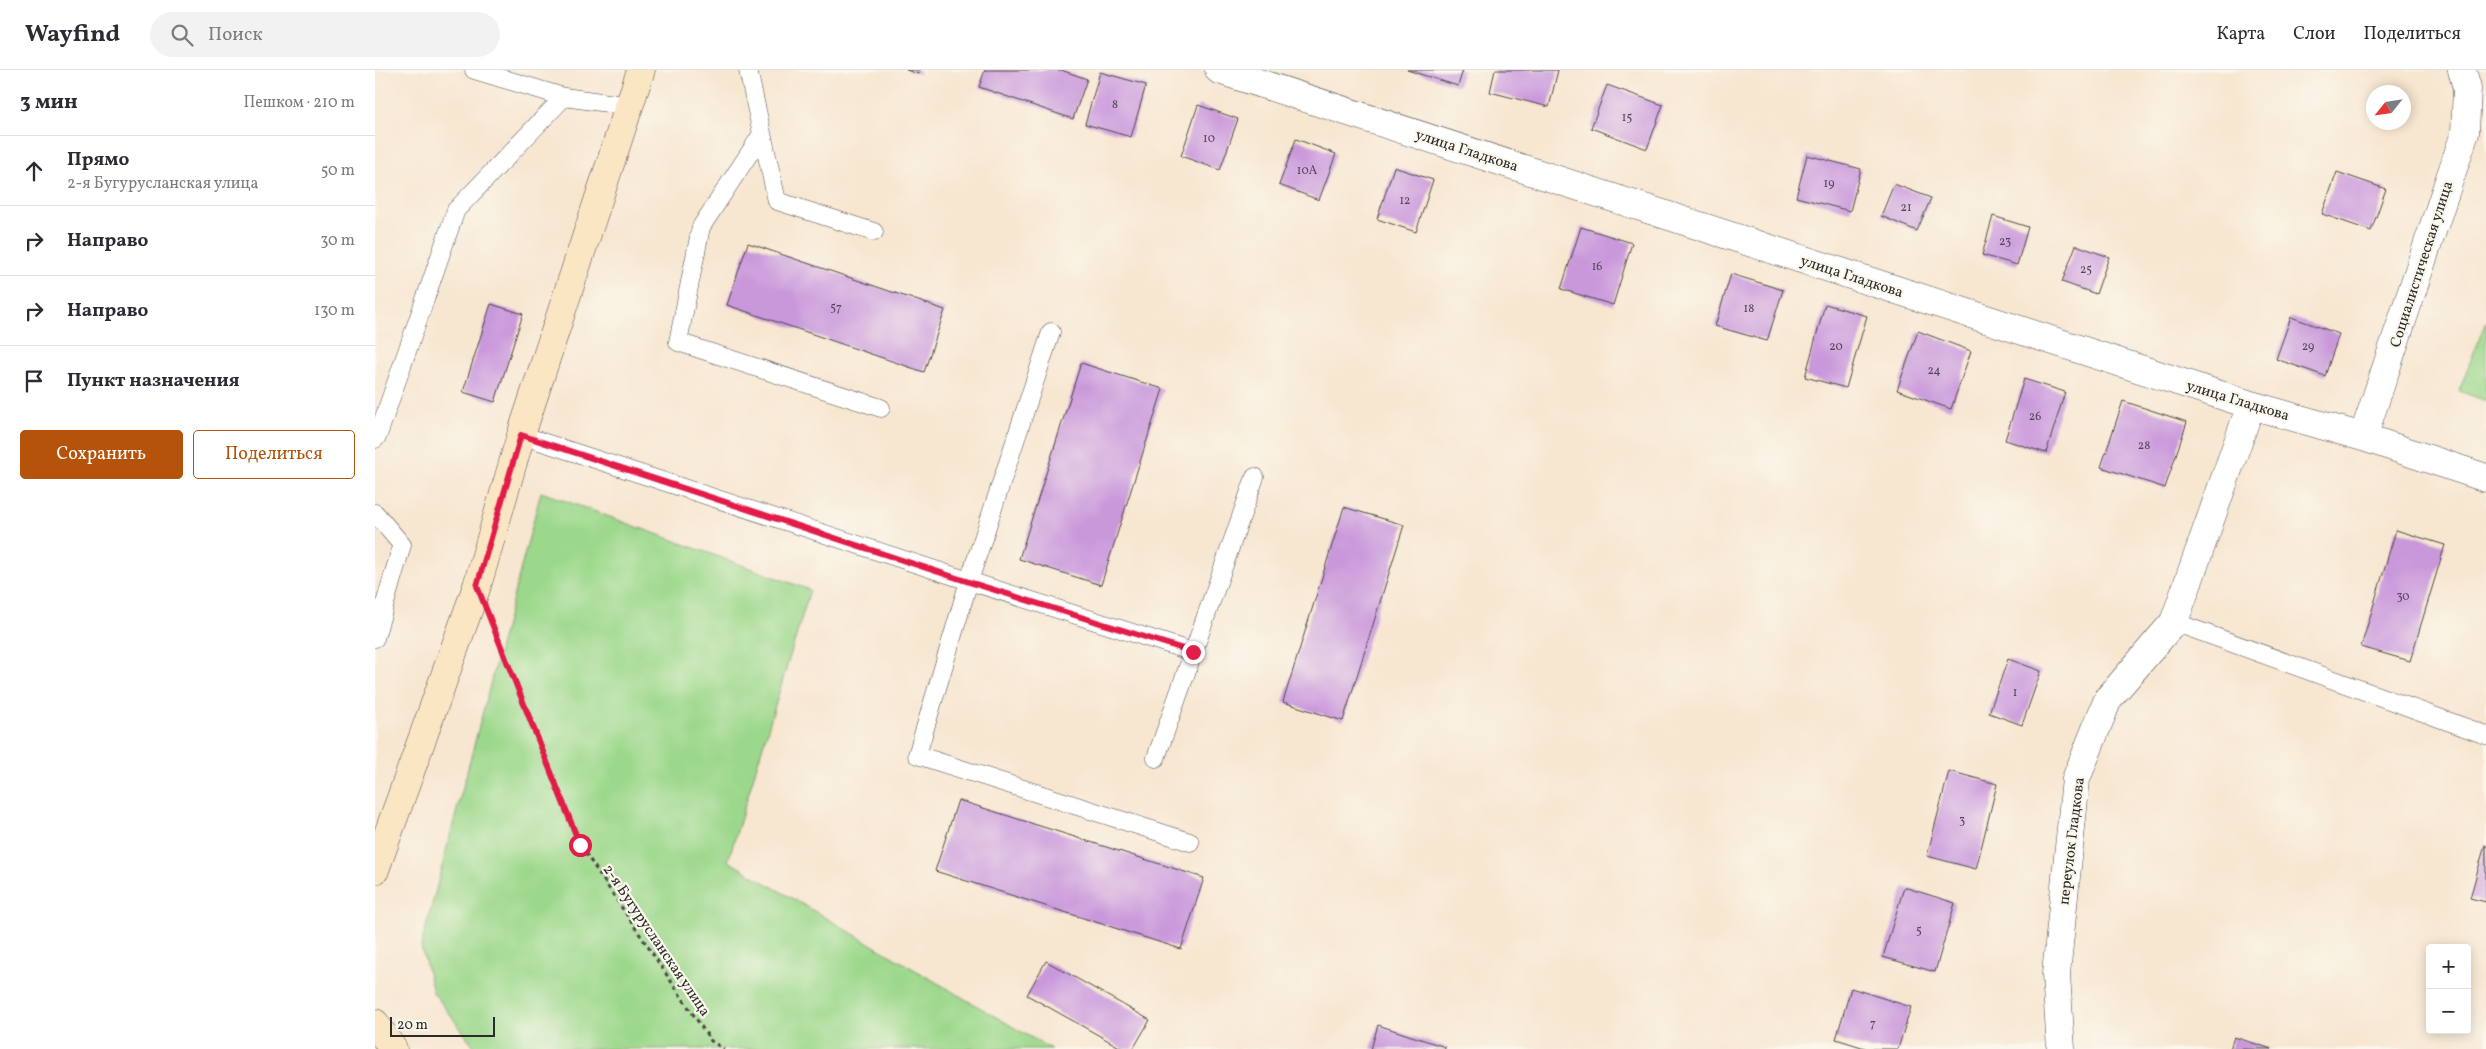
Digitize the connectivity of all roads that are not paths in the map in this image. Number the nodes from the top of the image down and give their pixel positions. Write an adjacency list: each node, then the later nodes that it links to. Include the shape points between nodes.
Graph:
1 (474, 70): 6 (lane)
2 (641, 70): 7 (street)
3 (748, 70): 8 (lane)
4 (1219, 70): 11 (street, улица Гладкова)
5 (2465, 79): 14 (street, Социалистическая улица, via 2465,133)
6 (564, 97): 7 (lane); 15 (lane, via 456,210)
7 (630, 106): 13 (street)
8 (762, 134): 9 (lane, via 777,201); 12 (lane, via 701,227 678,342)
9 (874, 232)
10 (1051, 332): 19 (lane)
11 (2251, 405): 14 (street, улица Гладкова); 20 (street, переулок Гладкова)
12 (881, 408)
13 (521, 435): 19 (lane); 26 (street, via 477,586)
14 (2363, 437): 17 (street, улица Гладкова)
15 (375, 439)
16 (1255, 477): 22 (lane)
17 (2486, 478)
18 (375, 513): 21 (lane, via 401,545)
19 (969, 582): 22 (lane); 25 (lane, via 917,755)
20 (2174, 622): 23 (lane); 29 (street, переулок Гладкова, via 2108,699 2076,779 2056,974)
21 (375, 638)
22 (1193, 652): 24 (lane)
23 (2486, 735)
24 (1156, 758)
25 (1190, 842)
26 (375, 870)
27 (375, 1022): 28 (street)
28 (393, 1049)
29 (2061, 1049)

